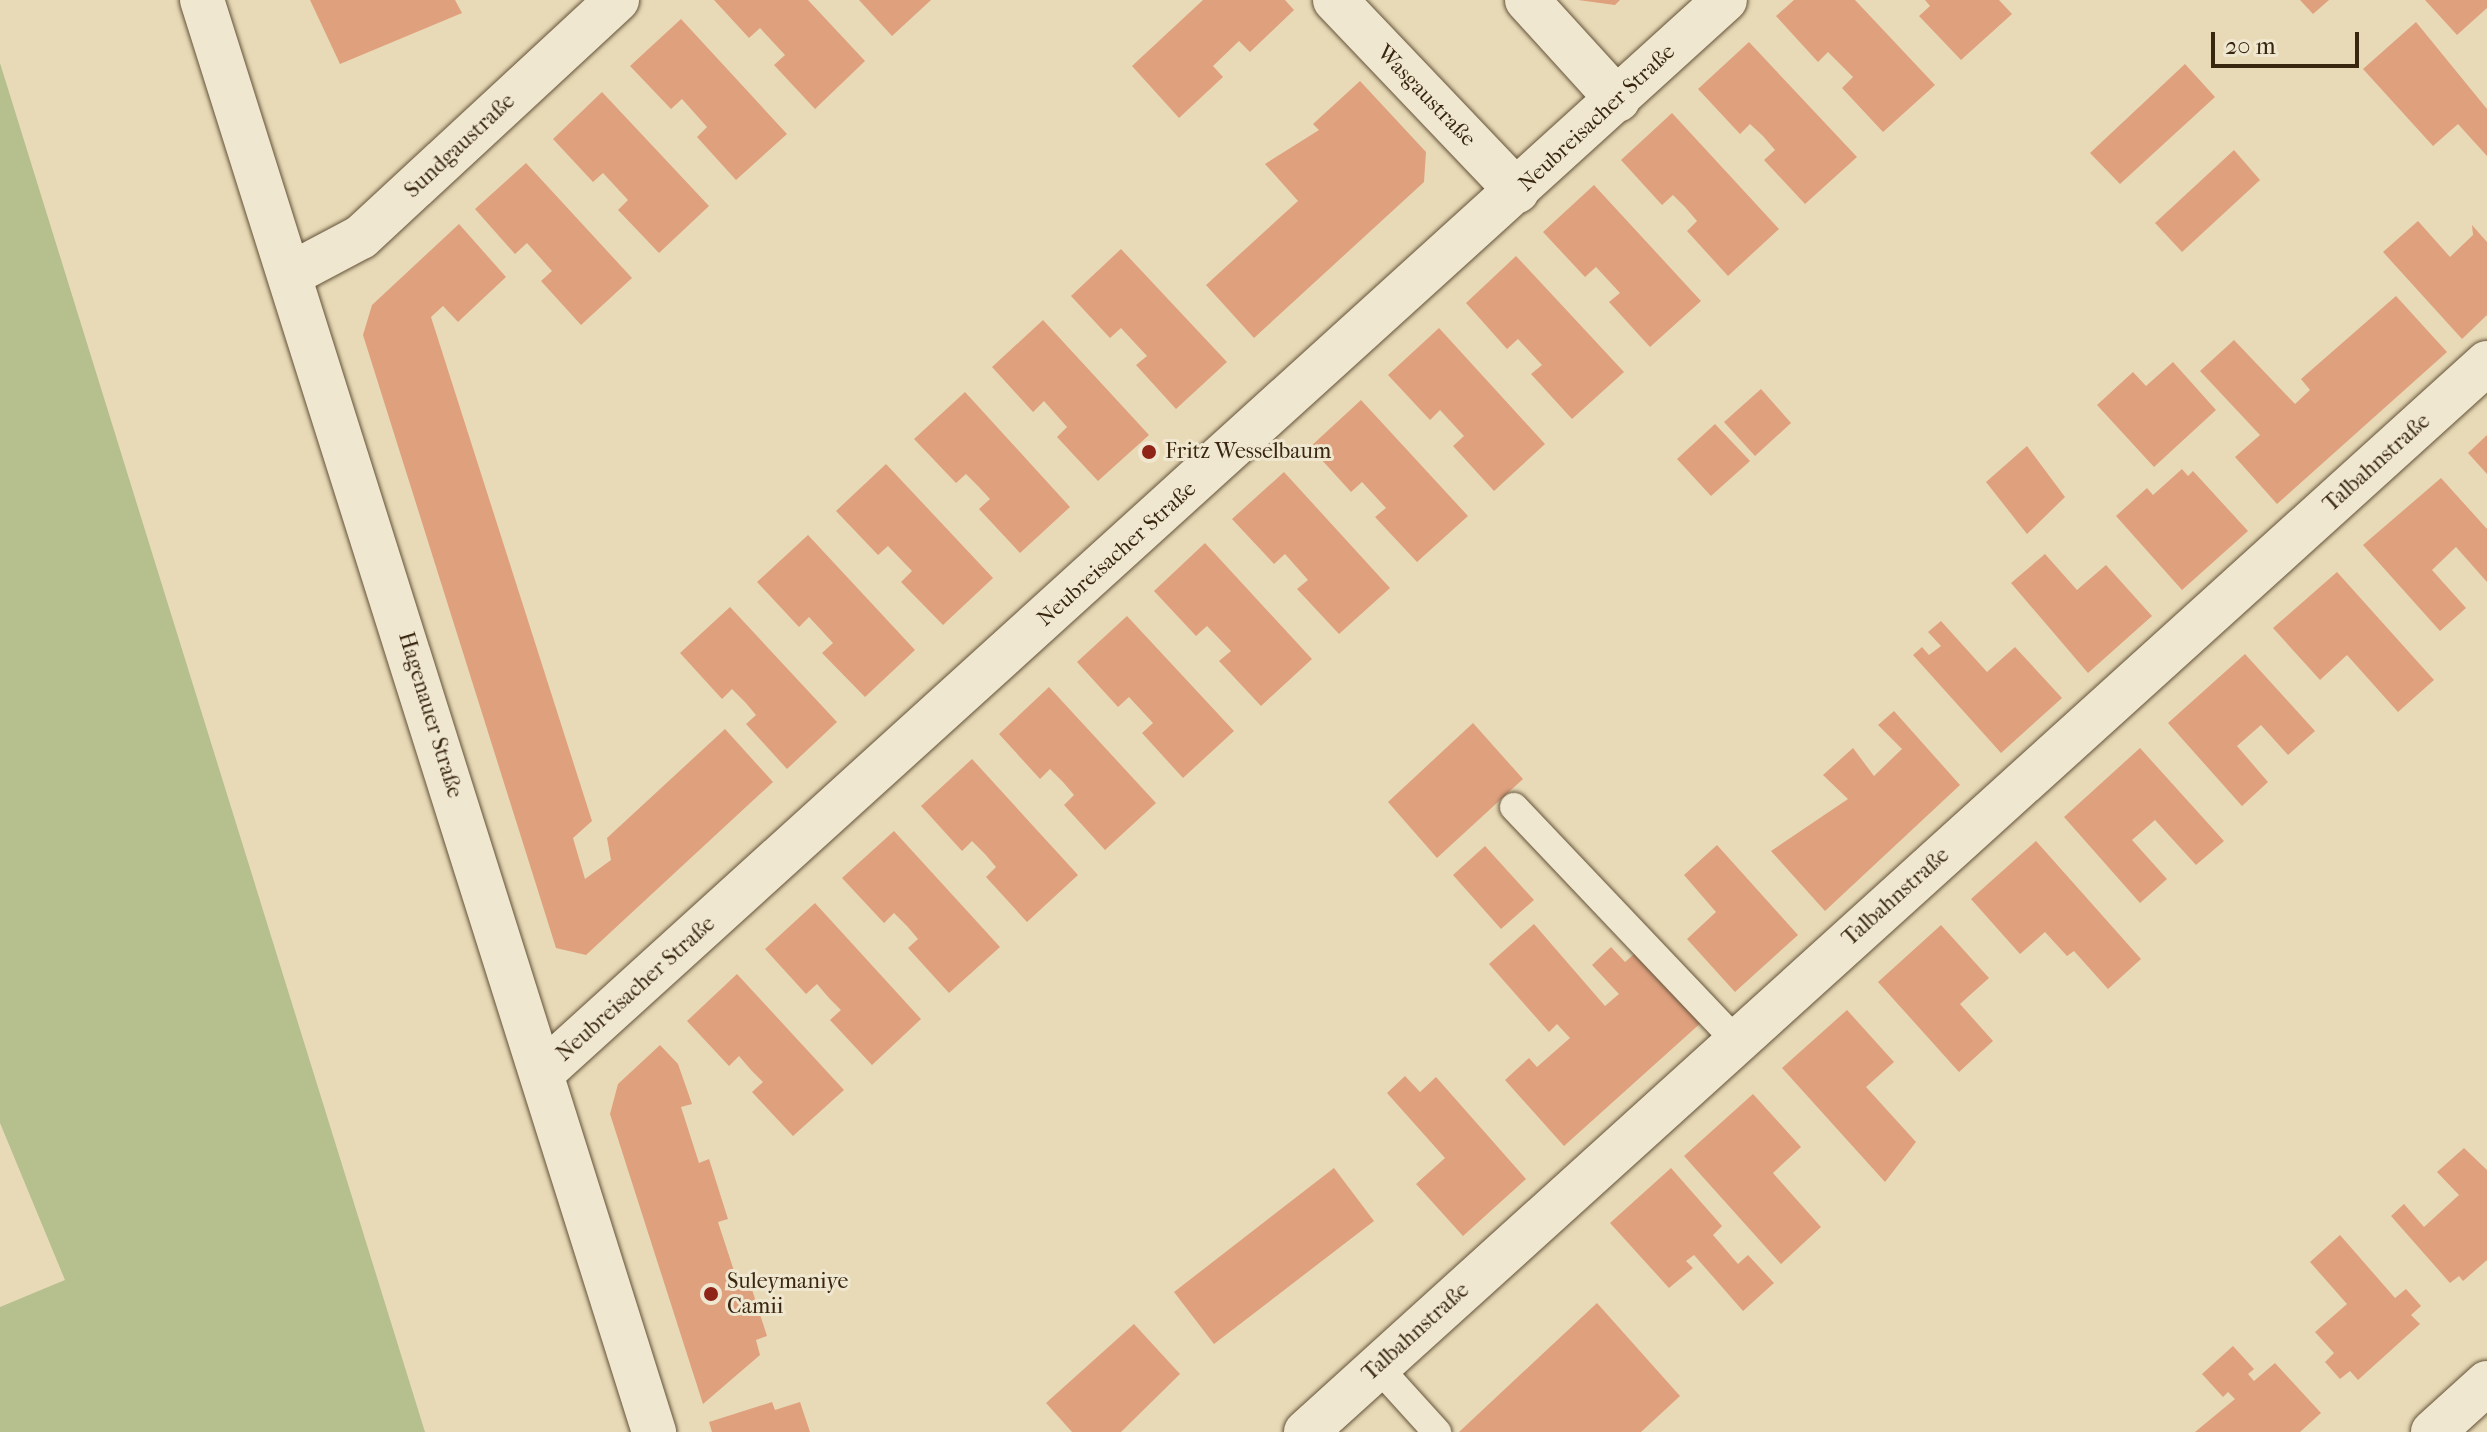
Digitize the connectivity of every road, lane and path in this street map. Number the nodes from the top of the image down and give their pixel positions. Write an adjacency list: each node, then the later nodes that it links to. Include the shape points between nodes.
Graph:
1 (202, 0): 8 (street, Hagenauer Straße)
2 (617, 0): 8 (street, Sundgaustraße, via 361,237)
3 (1335, 0): 7 (street, Wasgaustraße)
4 (1527, 0): 6 (street)
5 (1725, 0): 6 (street, Neubreisacher Straße)
6 (1618, 100): 7 (street, Neubreisacher Straße)
7 (1517, 191): 12 (street, Neubreisacher Straße)
8 (291, 274): 12 (street, Hagenauer Straße)
9 (2487, 363): 11 (street, Talbahnstraße)
10 (1514, 807): 11 (lane)
11 (1737, 1042): 13 (street, Talbahnstraße)
12 (542, 1073): 15 (street, Hagenauer Straße)
13 (1378, 1367): 16 (street, Talbahnstraße); 17 (lane)
14 (2487, 1383): 18 (street)
15 (654, 1432)
16 (1306, 1432)
17 (1437, 1432)
18 (2433, 1432)

